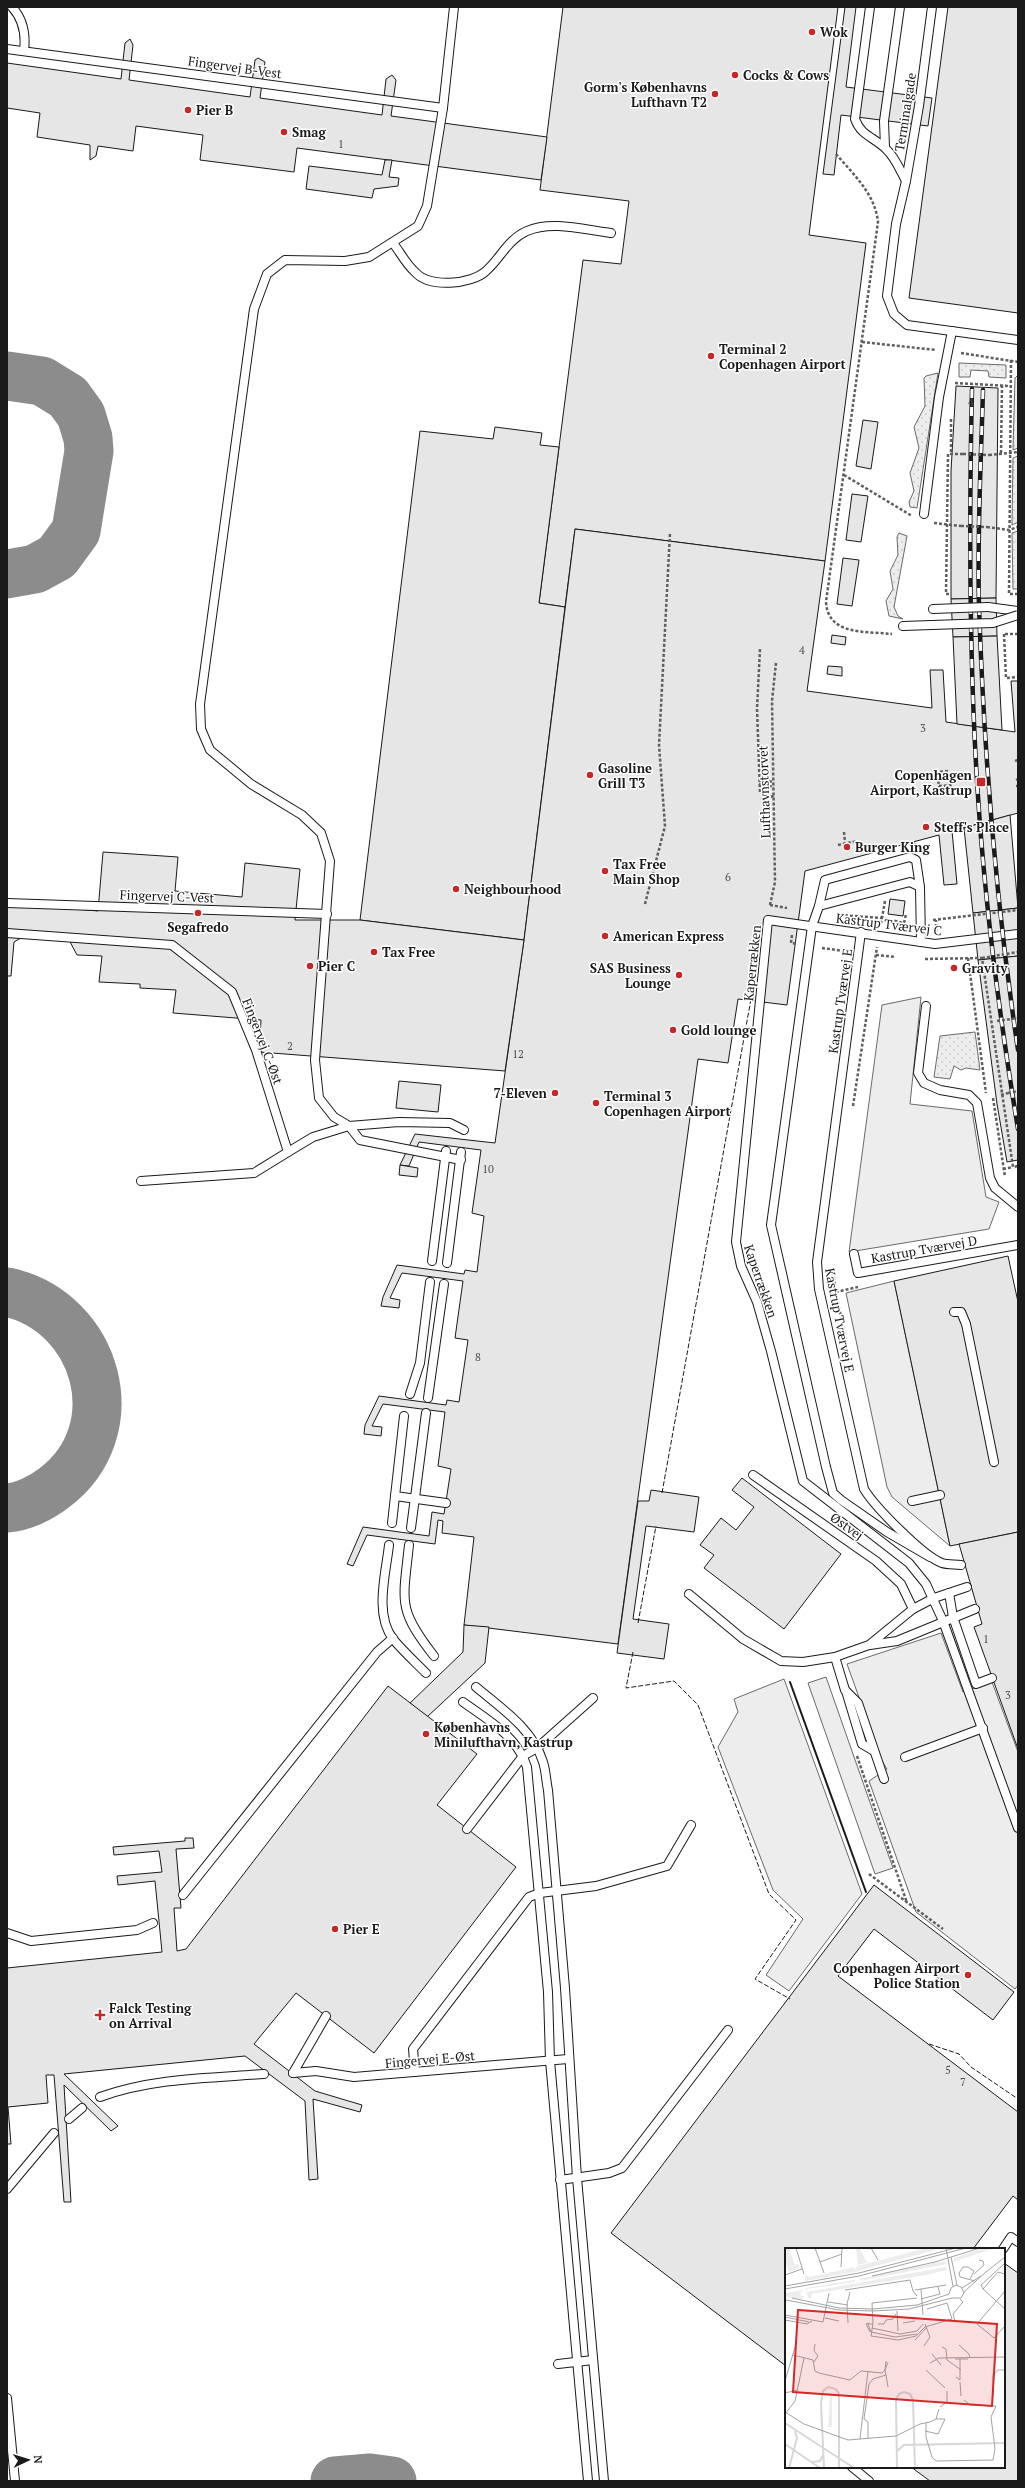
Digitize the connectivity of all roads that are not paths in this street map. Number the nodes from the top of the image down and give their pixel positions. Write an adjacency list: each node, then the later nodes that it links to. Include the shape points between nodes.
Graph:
1 (12, 7): 7 (lane, via 23,26)
2 (454, 7): 8 (lane)
3 (870, 7): 9 (lane, Terminalgade, via 855,119 858,128 864,134)
4 (900, 7): 9 (lane, Terminalgade, via 884,121)
5 (932, 7): 10 (lane, Terminalgade)
6 (7, 49): 7 (lane, Fingervej B-Vest)
7 (24, 51): 8 (lane, Fingervej B-Vest)
8 (443, 108): 12 (lane, via 427,206 418,226)
9 (885, 148): 10 (lane, Terminalgade)
10 (906, 181): 13 (lane, via 896,224 887,296 894,314 907,325)
11 (611, 233): 12 (lane, via 545,225 526,231 511,241 486,272 464,283 435,282 415,274)
12 (393, 243): 23 (lane, via 370,257 345,261 285,260 267,274 254,309 200,704 201,729 210,750 251,784 302,815 321,833 330,861)
13 (952, 331): 14 (lane); 15 (lane)
14 (1018, 340)
15 (921, 517)
16 (933, 609): 17 (lane, bridge, via 994,607)
17 (1018, 611)
18 (1018, 615): 19 (lane, bridge, via 993,623)
19 (903, 626)
20 (920, 887): 22 (lane, via 910,882); 22 (lane, Kaperrækken, via 916,860 910,857 825,880); 28 (lane, Kaperrækken)
21 (7, 903): 23 (lane, Fingervej C-Vest)
22 (818, 909): 24 (lane, Kaperrækken)
23 (327, 914): 30 (lane, via 315,1060 318,1098 334,1117)
24 (808, 925): 25 (lane, Kastrup Tværvej C); 58 (lane, Kaperrækken, via 772,1225 833,1493 887,1532); 63 (lane, Kaperrækken, via 768,920 736,1242 741,1266 757,1302 771,1351 803,1481 908,1563)
25 (861, 932): 28 (lane, Kastrup Tværvej C); 58 (lane, Kastrup Tværvej E, via 817,1262 819,1289 864,1489 872,1502)
26 (7, 933): 32 (lane, Fingervej C-Øst, via 172,945 232,992 256,1050)
27 (1018, 934): 28 (lane, Kastrup Tværvej C, via 935,944)
28 (921, 942)
29 (926, 1006): 35 (lane, via 918,1073 924,1083 940,1090 969,1094 976,1103 990,1178 995,1188)
30 (349, 1126): 31 (lane, via 399,1122 450,1122); 32 (lane, via 313,1137); 33 (lane, via 360,1140)
31 (464, 1130)
32 (288, 1152): 34 (lane, via 254,1173)
33 (445, 1154): 38 (lane); 39 (lane, via 461,1156)
34 (140, 1181)
35 (1018, 1207)
36 (1016, 1243): 37 (lane, Kastrup Tværvej D, via 858,1273)
37 (854, 1254)
38 (432, 1261)
39 (447, 1263)
40 (430, 1282): 43 (lane, via 420,1363)
41 (444, 1284): 44 (lane)
42 (954, 1312): 47 (lane, via 961,1312 966,1324)
43 (410, 1394)
44 (428, 1398)
45 (426, 1413): 51 (lane)
46 (404, 1416): 50 (lane)
47 (994, 1462)
48 (753, 1475): 64 (lane, Østvej, via 876,1561 901,1584)
49 (940, 1495): 52 (lane)
50 (394, 1496): 51 (lane); 54 (lane)
51 (415, 1499): 53 (lane); 55 (lane)
52 (912, 1501)
53 (446, 1503)
54 (392, 1523)
55 (412, 1528)
56 (389, 1545): 68 (lane, via 382,1604)
57 (409, 1545): 70 (lane, via 403,1598 407,1616 416,1634)
58 (930, 1557): 59 (lane, Kastrup Tværvej E, via 943,1563)
59 (961, 1565)
60 (968, 1587): 61 (lane)
61 (949, 1593): 63 (lane); 66 (lane)
62 (689, 1594): 71 (lane, via 743,1640 781,1661 803,1662)
63 (934, 1598): 64 (lane); 67 (lane, Kaperrækken)
64 (913, 1609): 69 (lane)
65 (975, 1609): 66 (lane)
66 (953, 1617): 67 (lane); 73 (lane, via 976,1684)
67 (943, 1621): 69 (lane, via 897,1641); 77 (lane, Kaperrækken)
68 (392, 1638): 72 (lane); 87 (lane, via 377,1652)
69 (869, 1645): 71 (lane)
70 (434, 1656)
71 (835, 1657): 81 (lane, via 862,1744 874,1751)
72 (426, 1673)
73 (992, 1678)
74 (476, 1688): 78 (lane, via 516,1720)
75 (593, 1698): 78 (lane)
76 (463, 1702): 79 (lane, via 504,1732)
77 (983, 1728): 80 (lane); 84 (lane, Kaperrækken)
78 (537, 1748): 79 (lane); 85 (lane, via 543,1762 548,1790)
79 (523, 1756): 83 (lane); 86 (lane, via 531,1792)
80 (905, 1757)
81 (884, 1779)
82 (691, 1825): 85 (lane, via 667,1866 596,1886)
83 (467, 1828)
84 (1018, 1828)
85 (557, 1892): 86 (lane); 92 (lane)
86 (540, 1893): 93 (lane, via 548,1992); 94 (lane, via 529,1897 413,2049)
87 (183, 1895)
88 (153, 1923): 89 (lane, via 137,1930 31,1941)
89 (7, 1933)
90 (326, 2016): 94 (lane, Fingervej E-Øst, via 293,2073 316,2071 354,2077)
91 (728, 2030): 100 (lane, via 622,2168)
92 (568, 2059): 93 (lane, Fingervej E-Øst); 100 (lane)
93 (550, 2061): 94 (lane, Fingervej E-Øst); 101 (lane)
94 (415, 2072)
95 (264, 2074): 96 (lane, via 174,2081 118,2090)
96 (100, 2097)
97 (82, 2108): 98 (lane)
98 (69, 2118)
99 (54, 2133): 102 (lane)
100 (577, 2178): 101 (lane); 105 (lane)
101 (560, 2180): 106 (lane)
102 (7, 2190)
103 (1018, 2242): 104 (lane, via 1011,2237)
104 (1004, 2248)
105 (593, 2360): 106 (lane); 112 (lane)
106 (577, 2362): 107 (lane); 111 (lane)
107 (558, 2364)
108 (7, 2398): 110 (lane)
109 (853, 2468): 113 (lane)
110 (15, 2481)
111 (588, 2481)
112 (604, 2481)
113 (869, 2481)

